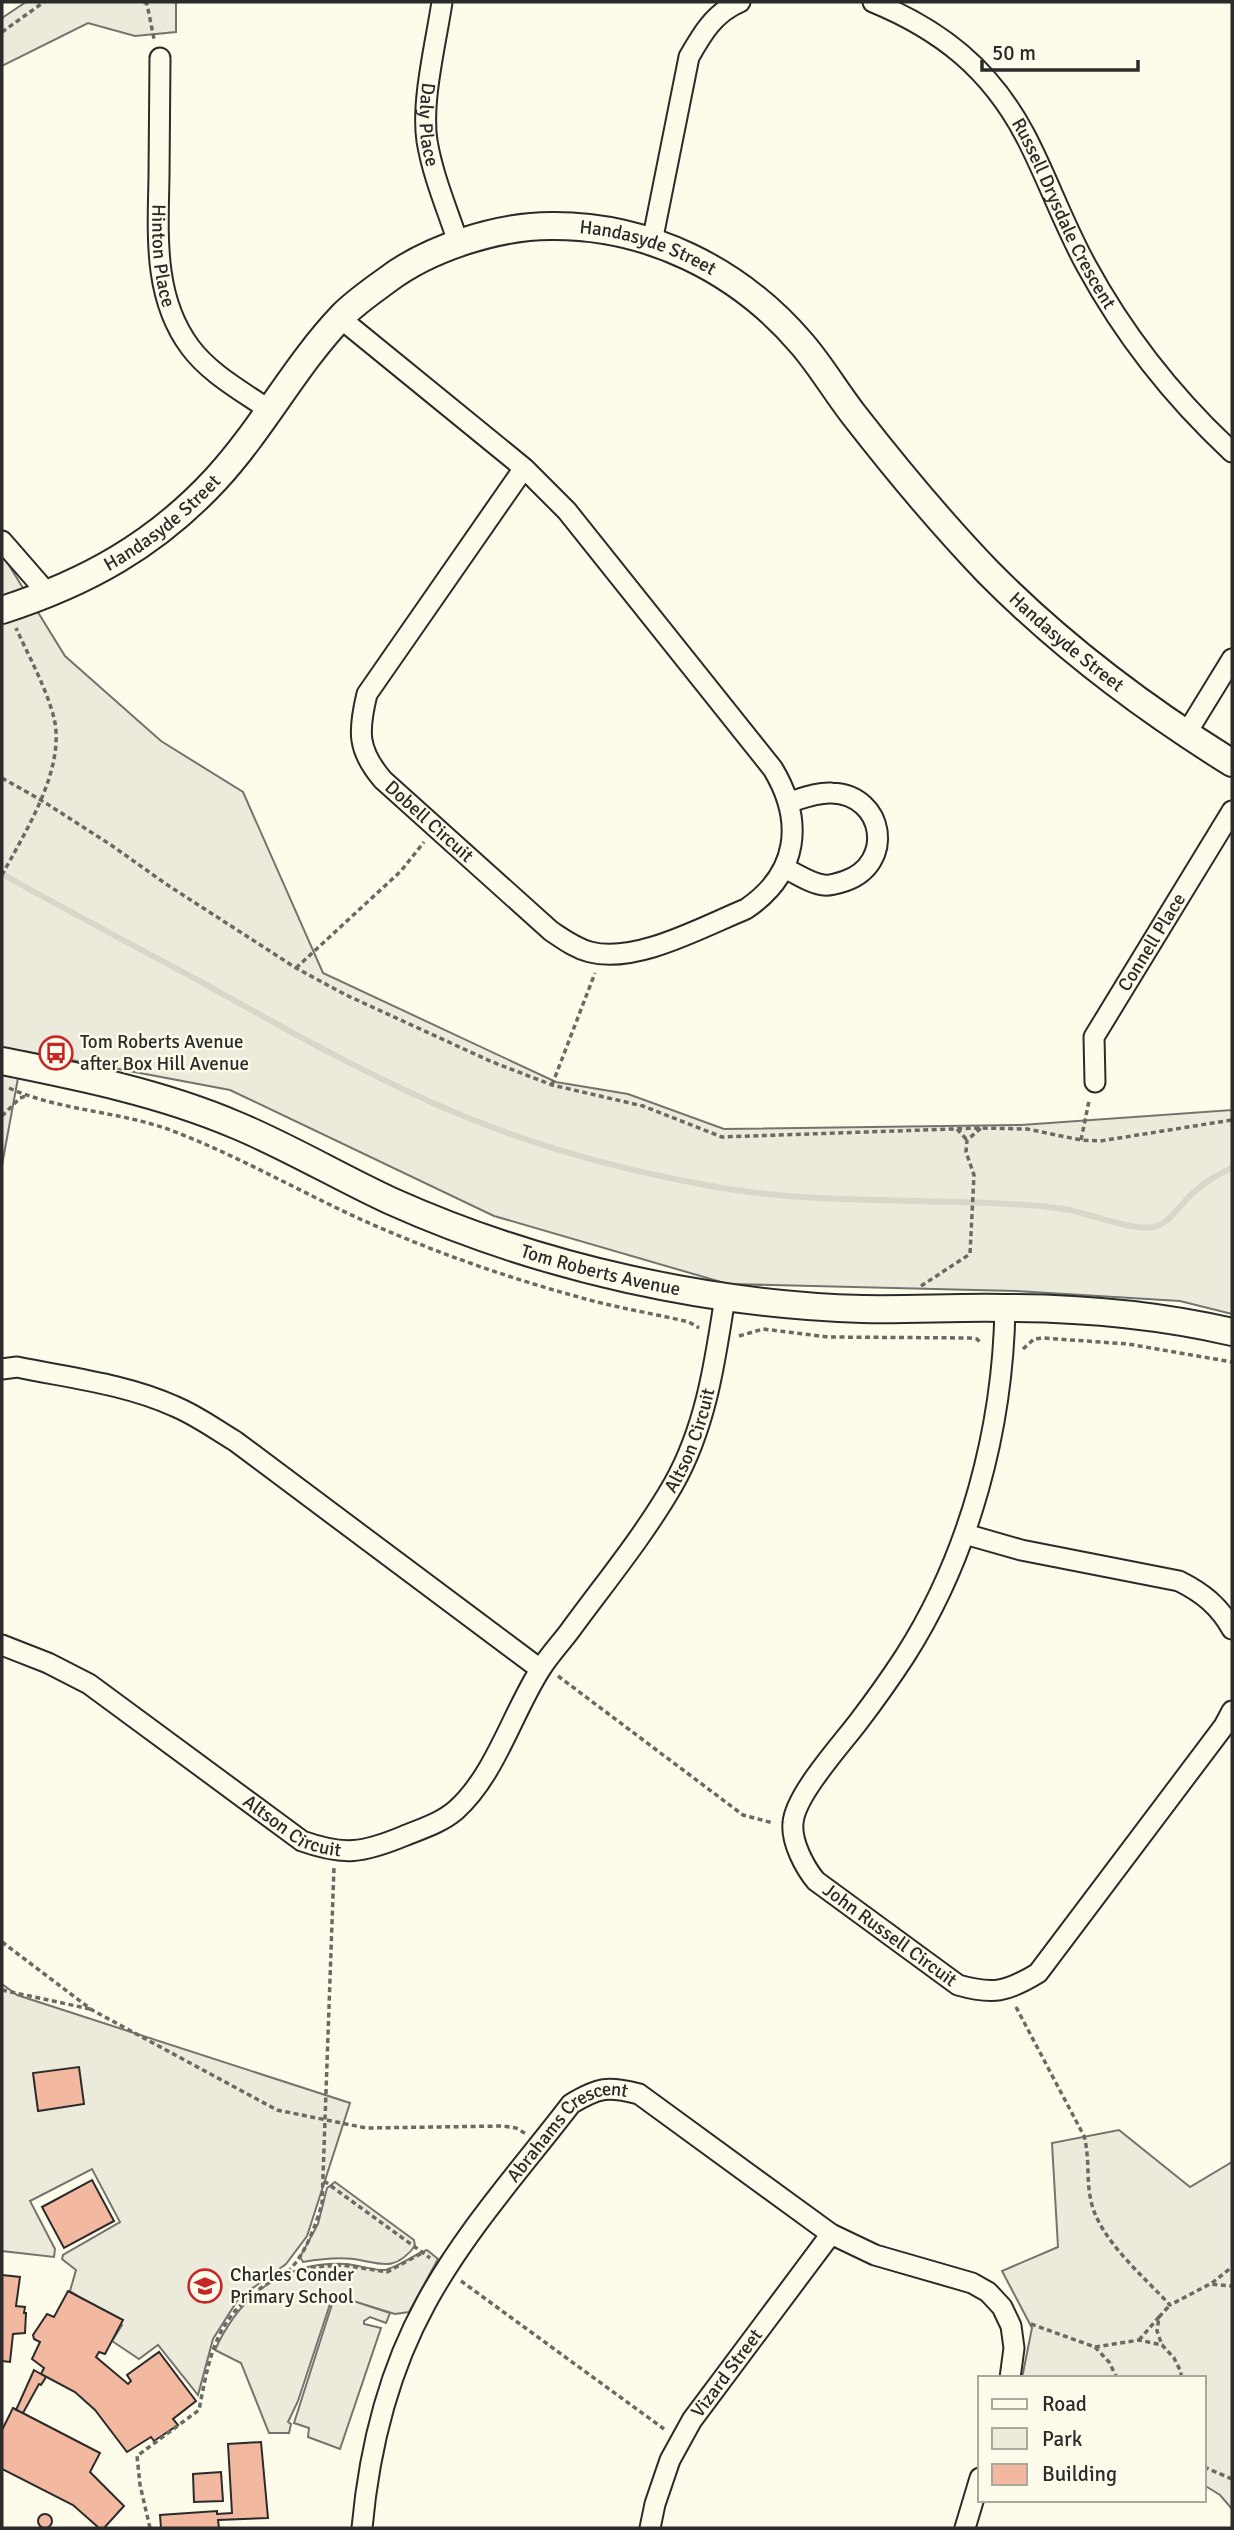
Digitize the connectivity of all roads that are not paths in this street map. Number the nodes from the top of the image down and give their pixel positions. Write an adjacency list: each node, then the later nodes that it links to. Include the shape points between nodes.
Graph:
1 (442, 2): 6 (street, Daly Place, via 426,110 427,140)
2 (740, 2): 5 (street, via 713,19 688,57)
3 (873, 2): 9 (street, Russell Drysdale Crescent, via 909,17 948,42 998,92 1025,134 1086,266 1128,333 1200,422)
4 (160, 58): 8 (street, Hinton Place, via 158,249 162,285 173,318 190,347 212,370)
5 (652, 242): 6 (street, Handasyde Street, via 604,229 531,226); 15 (street, Handasyde Street, via 722,273 765,305 803,345 917,495 988,572 1104,675)
6 (459, 245): 7 (street, Handasyde Street, via 396,273)
7 (340, 318): 8 (street, Handasyde Street); 10 (street, Dobell Circuit)
8 (270, 410): 12 (street, Handasyde Street, via 217,478 173,520 126,555)
9 (1232, 452)
10 (524, 468): 17 (street, Dobell Circuit, via 567,511 773,769); 19 (street, Dobell Circuit, via 367,694 359,724 370,765 551,931 577,947 600,953 620,955 648,948 746,909 777,881)
11 (2, 541): 12 (street)
12 (49, 595): 13 (street, Handasyde Street)
13 (7, 615)
14 (1232, 659): 15 (street)
15 (1186, 734): 16 (street, Handasyde Street)
16 (1232, 763)
17 (790, 802): 19 (street, Dobell Circuit, via 792,842); 19 (street, via 819,793 847,795 870,810 879,842 869,867 838,884 824,886)
18 (1232, 811): 21 (street, Connell Place, via 1094,1037)
19 (784, 868)
20 (2, 1062): 22 (street, Tom Roberts Avenue, via 170,1100 237,1125 393,1201 485,1239 628,1279)
21 (1095, 1082)
22 (725, 1297): 23 (street, Tom Roberts Avenue, via 862,1309); 29 (street, Altson Circuit, via 705,1409 674,1483)
23 (1005, 1308): 24 (street, Tom Roberts Avenue, via 1156,1318); 26 (street, via 993,1423)
24 (1232, 1332)
25 (2, 1370): 29 (street, via 17,1367 129,1390 194,1415)
26 (965, 1534): 27 (street, via 1021,1550 1179,1581 1202,1593); 30 (street, John Russell Circuit, via 906,1655 804,1794 793,1823 804,1866 816,1881 958,1984 981,1992 1009,1989 1038,1973)
27 (1232, 1629)
28 (2, 1645): 29 (street, Altson Circuit, via 89,1684 302,1841 355,1852 381,1846 455,1811 477,1788)
29 (540, 1669)
30 (1232, 1711)
31 (831, 2234): 32 (street, Abrahams Crescent, via 875,2255 972,2283 988,2292 1009,2323 1014,2348); 34 (street, Abrahams Crescent, via 639,2094 616,2088 592,2091 571,2104 457,2252 425,2304 399,2362 379,2424); 35 (street, Vizard Street, via 691,2420 670,2460)
32 (1010, 2376)
33 (978, 2485): 36 (street)
34 (362, 2528)
35 (650, 2528)
36 (965, 2528)

